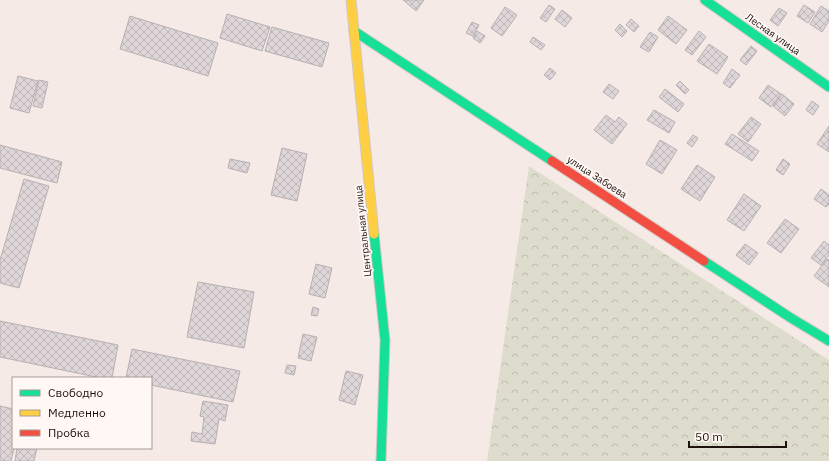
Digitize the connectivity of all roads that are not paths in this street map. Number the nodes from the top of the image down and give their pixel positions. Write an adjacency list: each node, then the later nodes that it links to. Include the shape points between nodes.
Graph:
1 (351, 0): 3 (street, Центральная улица)
2 (705, 0): 4 (street, Лесная улица)
3 (354, 31): 5 (street, улица Забоева); 6 (street, Центральная улица, via 385,340)
4 (829, 87)
5 (829, 341)
6 (381, 461)

